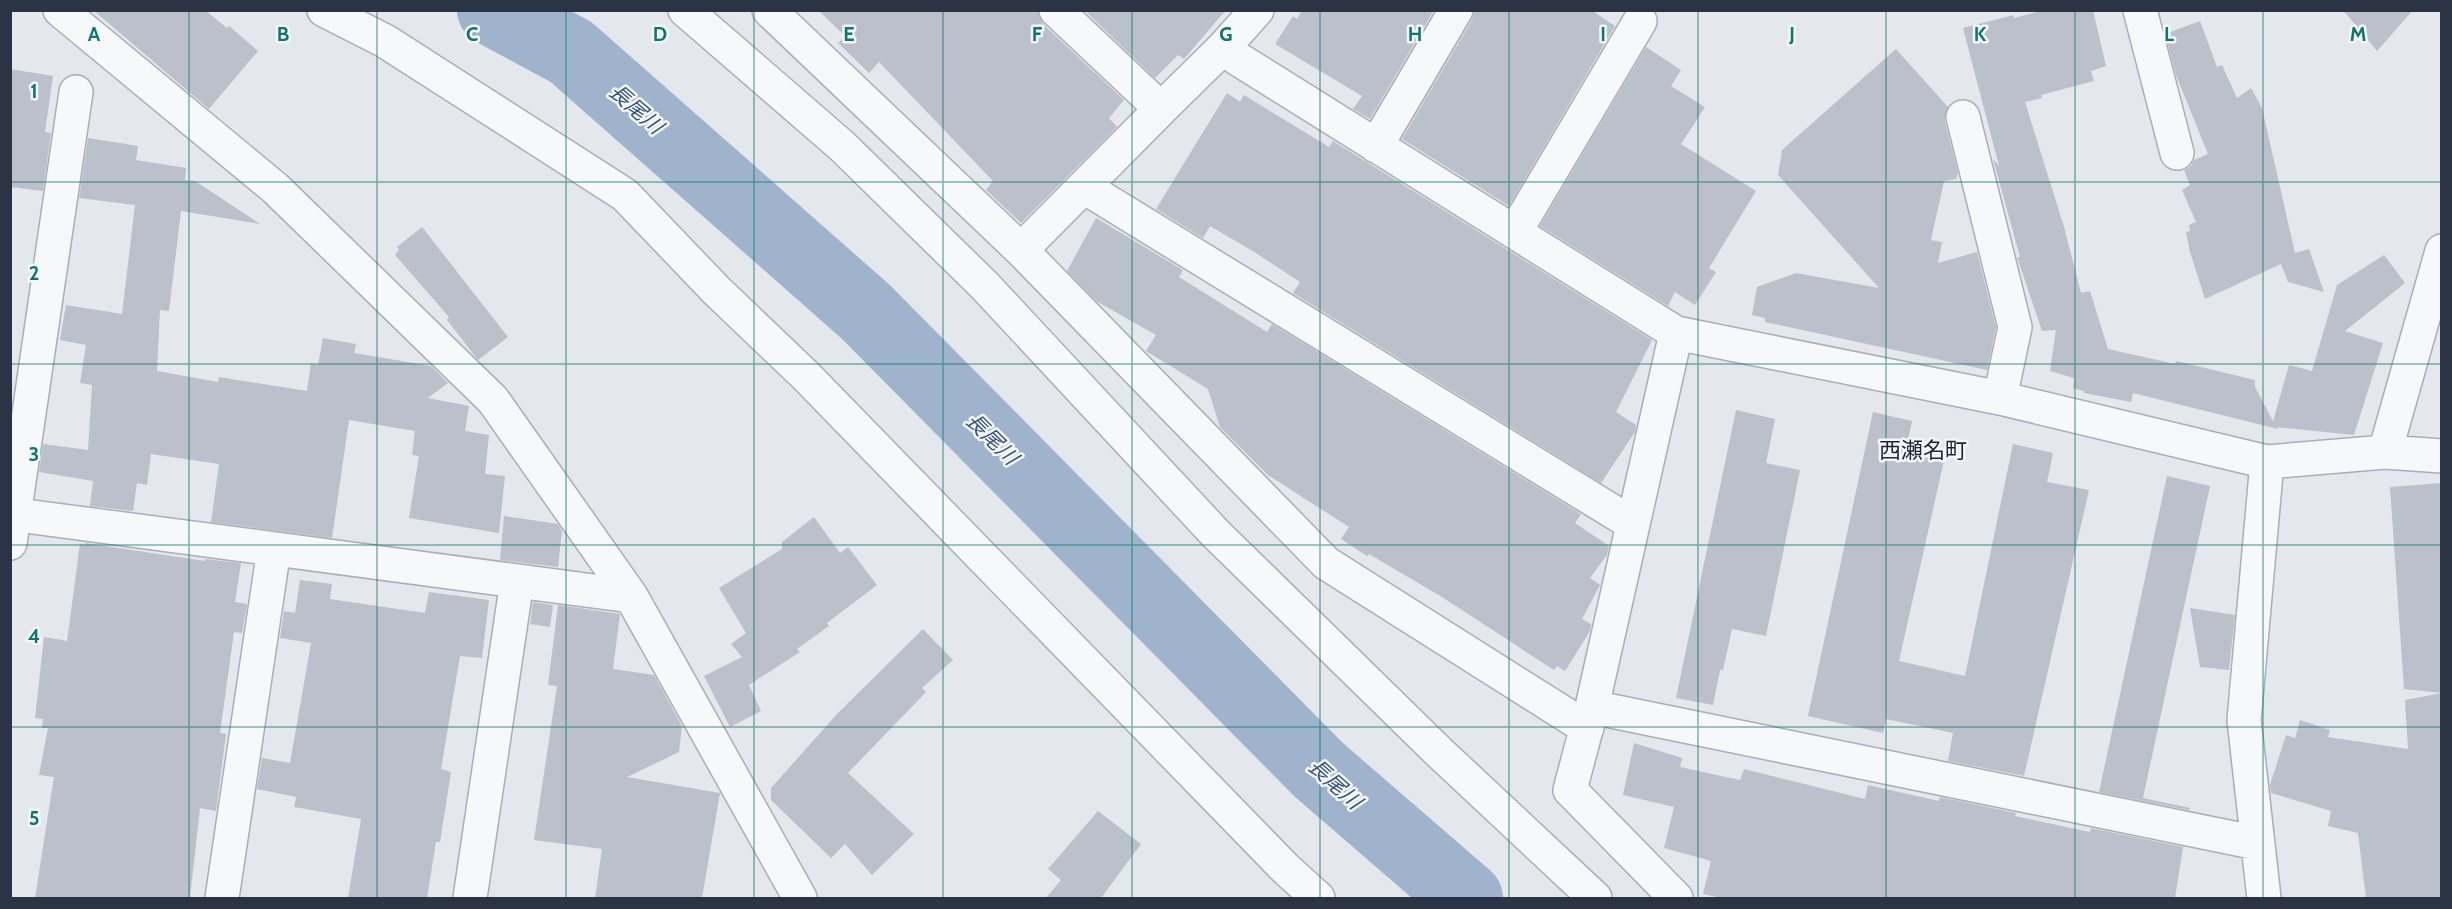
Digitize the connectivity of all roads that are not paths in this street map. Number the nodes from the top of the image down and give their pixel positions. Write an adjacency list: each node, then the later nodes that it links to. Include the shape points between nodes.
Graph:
1 (60, 10): 29 (street, via 275,188 494,400)
2 (324, 10): 35 (street, via 385,41 625,195)
3 (685, 10): 36 (street, via 850,154 985,286 1215,533)
4 (769, 10): 18 (street)
5 (1056, 10): 12 (street)
6 (1257, 10): 10 (street)
7 (1456, 10): 14 (street)
8 (2140, 10): 15 (street)
9 (1640, 21): 17 (street)
10 (1222, 49): 12 (street); 14 (street)
11 (76, 92): 25 (street)
12 (1161, 109): 16 (street)
13 (1963, 117): 21 (street, via 2015,327)
14 (1376, 146): 17 (street)
15 (2177, 153)
16 (1084, 187): 18 (street); 26 (street)
17 (1515, 232): 20 (street)
18 (1021, 250): 30 (street, via 1326,563)
19 (2442, 251): 22 (street)
20 (1676, 333): 21 (street); 26 (street)
21 (2000, 398): 24 (street)
22 (2385, 452): 23 (street); 24 (street)
23 (2442, 456)
24 (2267, 462): 31 (street, via 2244,720)
25 (12, 524): 27 (street)
26 (1633, 524): 30 (street)
27 (274, 549): 28 (street); 32 (street)
28 (518, 581): 29 (street); 33 (street)
29 (631, 596): 34 (street)
30 (1589, 717): 31 (street); 37 (street, via 1570,790)
31 (2257, 843): 38 (street)
32 (222, 898)
33 (471, 898)
34 (800, 898)
35 (1317, 898)
36 (1595, 898)
37 (1676, 898)
38 (2264, 898)

